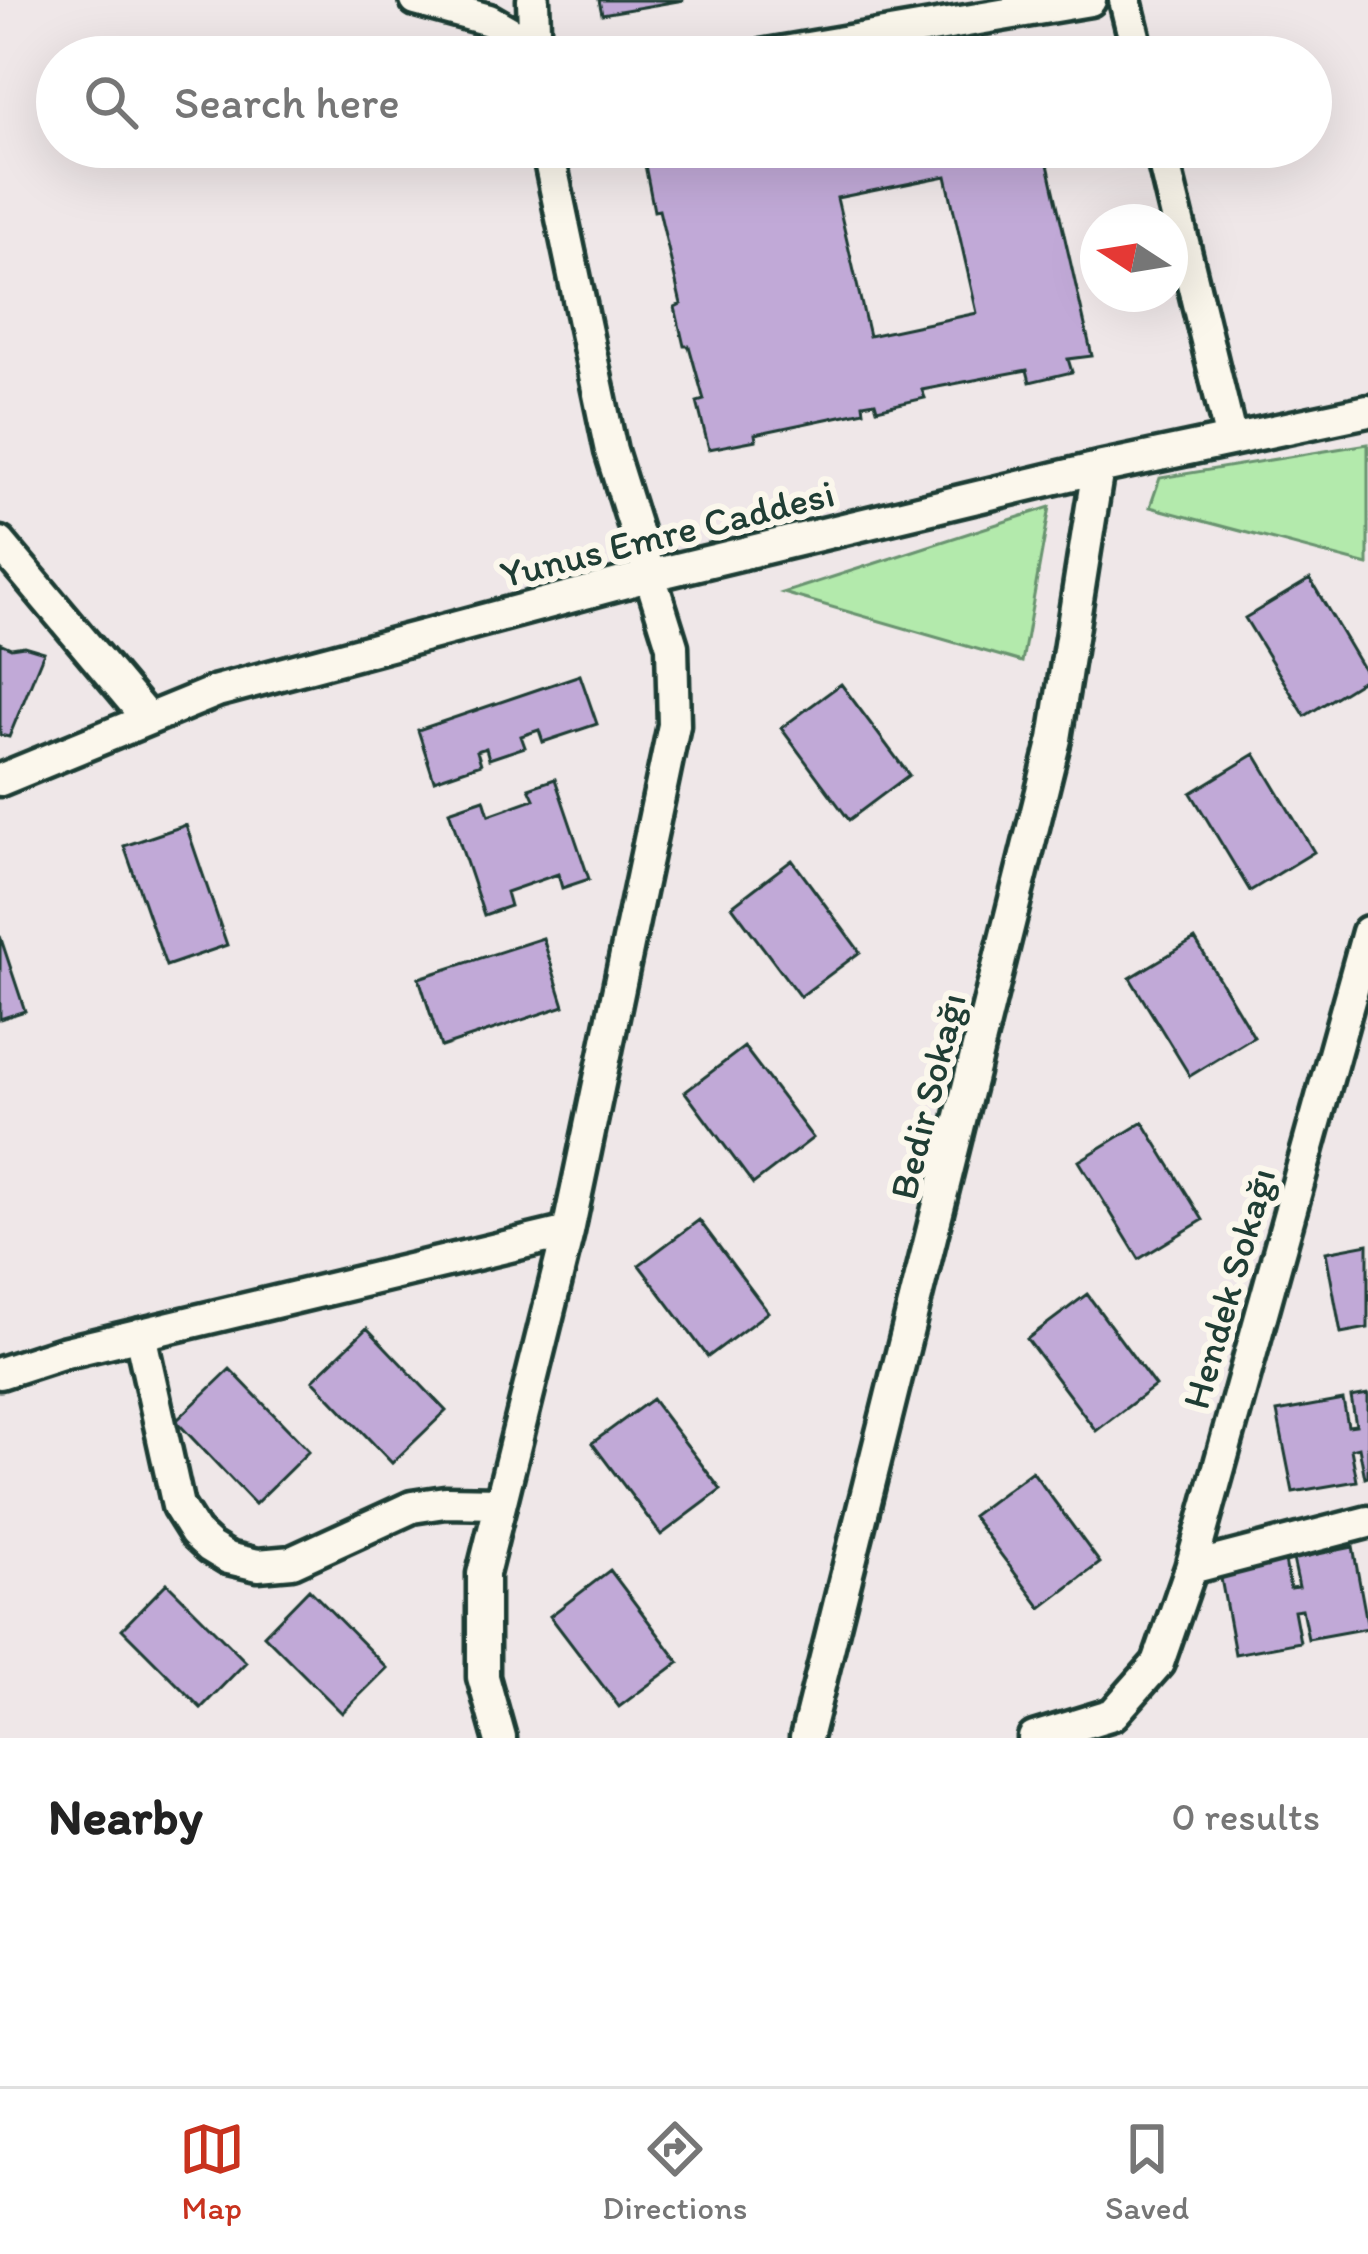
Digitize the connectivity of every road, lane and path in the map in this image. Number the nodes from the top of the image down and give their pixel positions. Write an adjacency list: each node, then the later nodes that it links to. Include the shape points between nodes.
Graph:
1 (416, 0): 6 (street, via 489,20)
2 (533, 0): 7 (street)
3 (1090, 0): 5 (street)
4 (1125, 0): 9 (street)
5 (995, 8): 8 (street)
6 (512, 36)
7 (534, 36)
8 (858, 36)
9 (1134, 36)
10 (551, 168): 16 (street, via 611,451)
11 (1165, 168): 13 (street)
12 (1368, 411): 13 (street, Yunus Emre Caddesi)
13 (1231, 440): 14 (street, Yunus Emre Caddesi)
14 (1098, 468): 16 (street, Yunus Emre Caddesi); 27 (street, Bedir Sokağı, via 1055,739)
15 (0, 543): 17 (street)
16 (652, 575): 17 (street, Yunus Emre Caddesi, via 217,691); 20 (street, via 672,646 674,725)
17 (146, 718): 18 (street, Yunus Emre Caddesi)
18 (0, 780)
19 (1366, 943): 25 (street, Hendek Sokağı)
20 (568, 1232): 21 (street); 23 (street)
21 (140, 1334): 22 (street); 23 (street, via 178,1506 195,1533 228,1558 292,1562 412,1507)
22 (0, 1373)
23 (500, 1503): 26 (street, via 483,1574 483,1677)
24 (1368, 1522): 25 (street)
25 (1191, 1568): 28 (street, Hendek Sokağı, via 1158,1663 1113,1714)
26 (500, 1738)
27 (806, 1738)
28 (1034, 1738)

